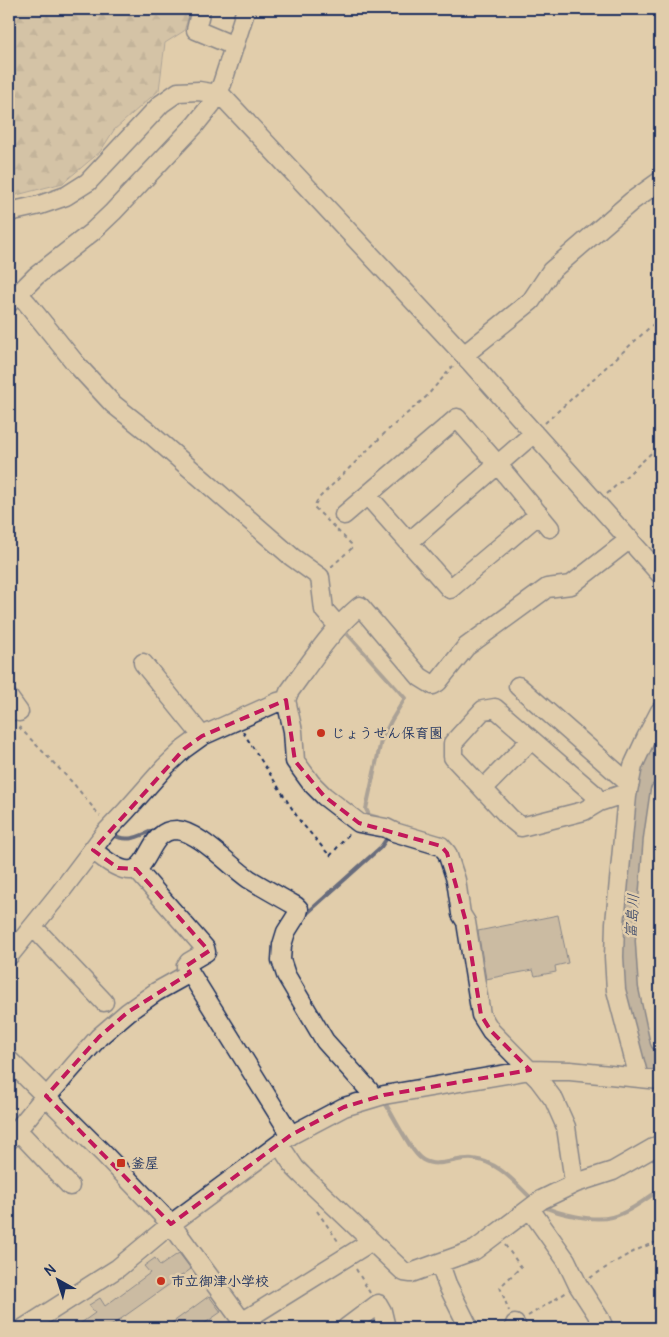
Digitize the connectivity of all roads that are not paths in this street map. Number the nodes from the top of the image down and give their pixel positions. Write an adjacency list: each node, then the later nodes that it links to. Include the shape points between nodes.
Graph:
1 (201, 9): 3 (street, via 196,30)
2 (246, 9): 3 (street)
3 (235, 44): 4 (street)
4 (217, 94): 6 (street, via 178,92 161,104 88,182 66,196 40,206); 7 (street, via 195,126 113,212); 8 (street, via 230,104)
5 (660, 181): 8 (street, via 551,271 531,301)
6 (9, 212)
7 (13, 298): 18 (street, via 28,302 76,364 113,404 257,528 320,577 324,610)
8 (464, 355): 9 (street)
9 (534, 433): 10 (street); 15 (street)
10 (498, 465): 11 (street, via 457,418); 12 (street); 16 (street)
11 (367, 495): 13 (street); 16 (street)
12 (539, 514): 14 (street); 16 (street, via 450,589)
13 (344, 515)
14 (550, 528)
15 (630, 539): 17 (street); 18 (street, via 571,585 547,588 466,647 433,685 420,677 360,606)
16 (409, 542)
17 (660, 574)
18 (338, 626): 21 (street)
19 (143, 662): 23 (street)
20 (518, 686): 26 (street, via 625,780)
21 (286, 700): 23 (street); 38 (street, via 295,760 324,796 359,823 381,826 441,846 447,852 466,922 481,1015 491,1031)
22 (660, 711): 26 (street, via 633,766)
23 (202, 736): 30 (street, via 165,766)
24 (531, 740): 25 (street); 25 (street, via 496,708 483,710 453,743 453,757); 28 (street, via 593,793)
25 (483, 789): 28 (street, via 521,827 584,811)
26 (629, 789): 28 (street); 39 (street, via 615,923 616,990)
27 (660, 791): 29 (street)
28 (599, 802)
29 (658, 814): 36 (street, via 645,941 648,986)
30 (92, 850): 31 (street, via 118,868); 32 (street)
31 (136, 869): 34 (street, via 206,948 206,952 188,962 186,966); 41 (street, via 146,860 158,838 176,830 191,834 248,878 299,909 282,945 281,960 286,975 325,1041 369,1090)
32 (32, 928): 33 (street); 35 (street)
33 (9, 956)
34 (190, 973): 40 (street, via 128,1012 100,1036); 43 (street)
35 (104, 1002)
36 (660, 1042)
37 (9, 1060): 40 (street)
38 (530, 1070): 39 (street); 41 (street); 45 (street, via 560,1112)
39 (649, 1079)
40 (46, 1096): 42 (street); 48 (street)
41 (371, 1098): 43 (street, via 344,1107)
42 (12, 1136): 46 (street, via 24,1137)
43 (285, 1140): 48 (street); 49 (street, via 295,1168)
44 (660, 1144): 45 (street, via 613,1171)
45 (576, 1183): 47 (street)
46 (70, 1186)
47 (530, 1209): 50 (street, via 475,1250); 56 (street, via 566,1260)
48 (171, 1224): 51 (street); 52 (street, via 118,1268)
49 (370, 1240): 50 (street, via 404,1272); 51 (street)
50 (440, 1264): 55 (street)
51 (244, 1325)
52 (24, 1328)
53 (346, 1328): 54 (street, via 378,1304)
54 (386, 1328)
55 (469, 1328)
56 (604, 1328)

